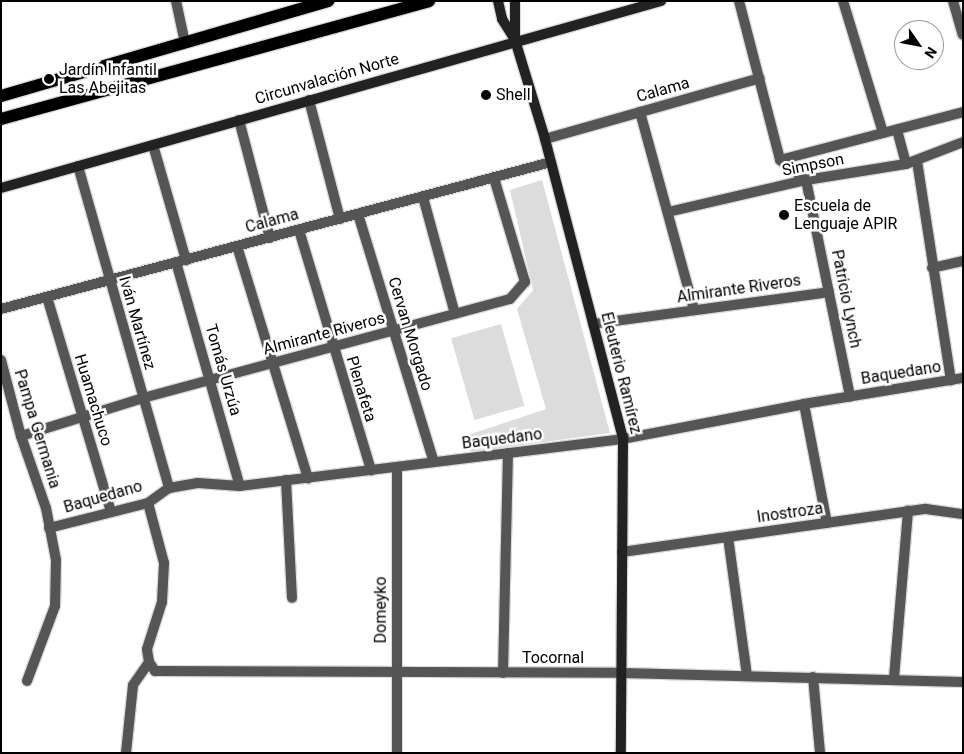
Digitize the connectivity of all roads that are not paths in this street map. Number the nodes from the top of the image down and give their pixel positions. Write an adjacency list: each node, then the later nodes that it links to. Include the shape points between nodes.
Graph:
1 (176, 1): 13 (street)
2 (329, 1): 10 (main road)
3 (429, 1): 19 (main road)
4 (498, 1): 12 (main road, Eleuterio Ramírez, via 502,19)
5 (515, 1): 12 (main road, Eleuterio Ramírez)
6 (661, 1): 12 (main road, Circunvalación Norte)
7 (739, 1): 14 (street)
8 (843, 1): 22 (street)
9 (953, 1): 11 (street)
10 (302, 5): 13 (main road)
11 (963, 35)
12 (515, 40): 16 (main road, Circunvalación Norte); 23 (main road, Eleuterio Ramírez)
13 (184, 43): 15 (main road)
14 (760, 78): 17 (street, Calama); 26 (street)
15 (1, 96)
16 (309, 100): 20 (main road, Circunvalación Norte); 37 (street)
17 (640, 112): 23 (street, Calama); 35 (street)
18 (963, 112): 21 (street, Simpson)
19 (1, 118)
20 (239, 120): 25 (main road, Circunvalación Norte); 39 (street)
21 (897, 130): 22 (street, Simpson); 29 (street)
22 (883, 134): 26 (street, Simpson)
23 (545, 139): 28 (main road, Eleuterio Ramírez)
24 (963, 142): 27 (street, Simpson)
25 (153, 145): 30 (main road, Circunvalación Norte); 41 (street, Tomás Urzúa)
26 (780, 160): 32 (street)
27 (917, 161): 29 (street, Simpson); 43 (street)
28 (551, 162): 31 (street, Calama); 50 (main road, Eleuterio Ramírez)
29 (906, 164): 32 (street, Simpson)
30 (78, 166): 33 (main road, Circunvalación Norte); 44 (street, Iván Martínez)
31 (494, 178): 34 (street, Calama); 49 (street, Almirante Riveros, via 525,282 510,299)
32 (806, 180): 35 (street, Simpson); 45 (street, Patricio Lynch)
33 (1, 188)
34 (423, 196): 36 (street, Calama); 49 (street)
35 (668, 212): 48 (street)
36 (358, 214): 37 (street, Calama); 51 (street, Cervan Morgado)
37 (340, 219): 38 (street, Calama)
38 (299, 230): 39 (street, Calama); 52 (street, Plenafeta)
39 (270, 238): 40 (street, Calama)
40 (237, 246): 41 (street, Calama); 54 (street)
41 (181, 261): 44 (street, Calama); 56 (street, Tomás Urzúa)
42 (963, 261): 43 (street)
43 (932, 268): 57 (street)
44 (109, 280): 46 (street, Calama); 59 (street, Iván Martínez)
45 (829, 292): 48 (street, Almirante Riveros); 58 (street, Patricio Lynch)
46 (47, 297): 47 (street, Calama); 61 (street, Huamachuco)
47 (1, 309)
48 (694, 310): 50 (street, Almirante Riveros)
49 (455, 314): 51 (street, Almirante Riveros)
50 (593, 324): 63 (main road, Eleuterio Ramírez)
51 (392, 331): 52 (street, Almirante Riveros); 65 (street, Cervan Morgado)
52 (333, 347): 54 (street, Almirante Riveros); 67 (street, Plenafeta)
53 (1, 360): 62 (street, Pampa Germania)
54 (272, 363): 56 (street, Almirante Riveros); 68 (street)
55 (963, 378): 57 (street, Baquedano)
56 (211, 380): 59 (street, Almirante Riveros); 70 (street, Tomás Urzúa)
57 (951, 380): 58 (street, Baquedano)
58 (850, 397): 60 (street, Baquedano)
59 (143, 398): 61 (street, Almirante Riveros); 71 (street, Iván Martínez)
60 (804, 404): 63 (street, Baquedano); 76 (street)
61 (82, 417): 62 (street, Almirante Riveros); 74 (street, Huamachuco)
62 (21, 436): 77 (street, Pampa Germania)
63 (623, 439): 64 (street, Baquedano); 79 (main road, Eleuterio Ramírez)
64 (508, 453): 65 (street, Baquedano); 84 (street)
65 (434, 462): 66 (street, Baquedano)
66 (397, 467): 67 (street, Baquedano); 82 (street, Domeyko)
67 (370, 470): 68 (street, Baquedano)
68 (308, 478): 69 (street, Baquedano)
69 (286, 480): 70 (street, Baquedano); 80 (street)
70 (240, 486): 71 (street, Baquedano, via 198,483)
71 (169, 488): 72 (street, Baquedano)
72 (148, 503): 74 (street, Baquedano); 81 (street, via 164,563 162,602 147,649)
73 (908, 511): 75 (street, Inostroza, via 926,509); 76 (street, Inostroza); 87 (street)
74 (111, 512): 77 (street, Baquedano)
75 (963, 514)
76 (827, 523): 78 (street, Inostroza)
77 (50, 528): 88 (street, Pampa Germania, via 56,560 54,606)
78 (728, 537): 79 (street, Inostroza); 85 (street)
79 (622, 552): 83 (main road, Eleuterio Ramírez)
80 (292, 598)
81 (149, 662): 82 (street, Tocornal, via 155,671); 90 (street, via 133,685)
82 (396, 671): 84 (street, Tocornal); 91 (street, Domeyko)
83 (621, 673): 84 (street, Tocornal); 85 (street, Tocornal); 92 (main road, Eleuterio Ramírez)
84 (503, 674)
85 (747, 675): 86 (street, Tocornal)
86 (813, 677): 87 (street, Tocornal); 93 (street)
87 (894, 678): 89 (street, Tocornal)
88 (27, 681)
89 (963, 682)
90 (126, 753)
91 (397, 753)
92 (620, 753)
93 (820, 753)

